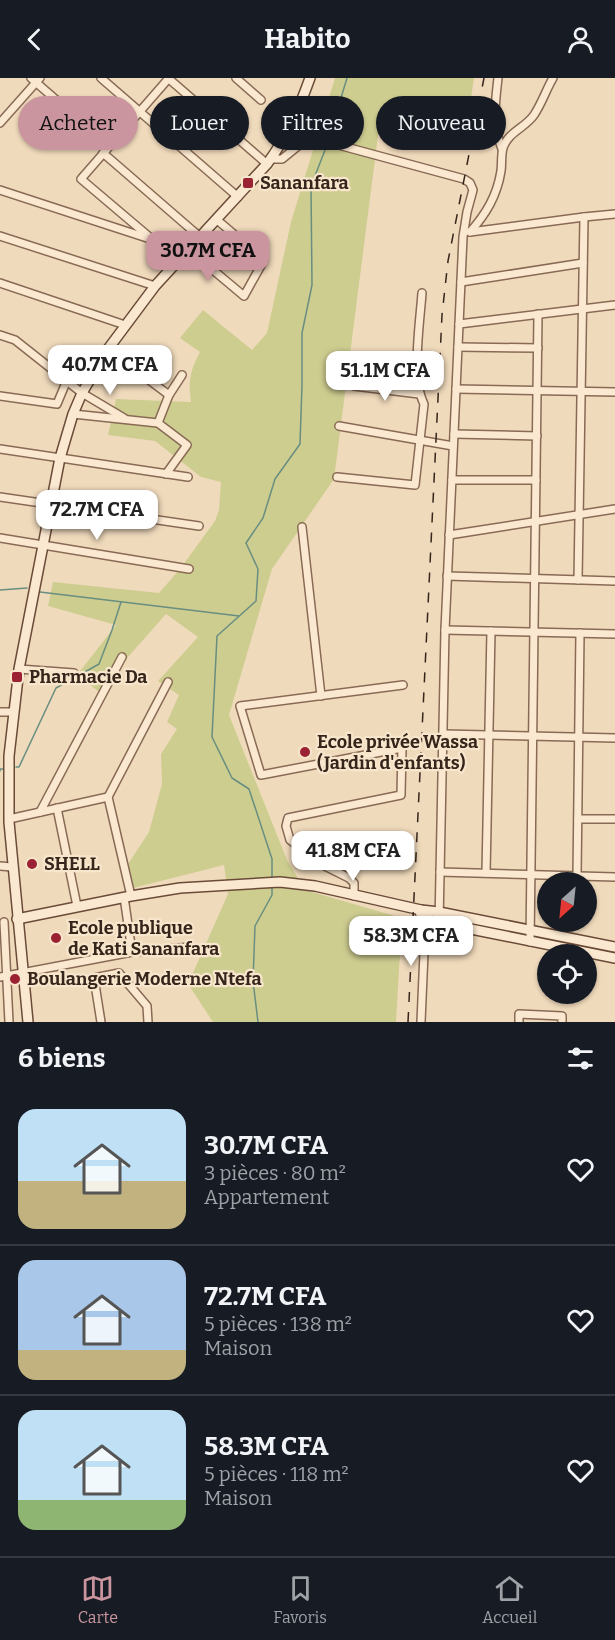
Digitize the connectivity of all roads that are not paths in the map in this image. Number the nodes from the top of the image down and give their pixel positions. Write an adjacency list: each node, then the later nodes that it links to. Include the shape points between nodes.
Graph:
1 (101, 78): 11 (street)
2 (169, 78): 11 (street); 18 (street)
3 (236, 78): 10 (street)
4 (310, 78): 18 (main road, via 291,127)
5 (498, 78): 9 (street)
6 (553, 78): 14 (street, via 533,116)
7 (35, 80): 8 (street); 13 (street)
8 (53, 96)
9 (496, 96)
10 (261, 100)
11 (140, 111): 12 (street); 20 (street)
12 (138, 113)
13 (0, 123)
14 (506, 142)
15 (106, 150): 17 (street)
16 (502, 150): 24 (street, via 494,198)
17 (103, 153): 26 (street); 27 (street, via 81,179)
18 (269, 161): 20 (main road); 24 (street, via 282,159 309,137 464,179 473,190)
19 (0, 190): 27 (street)
20 (238, 197): 23 (main road)
21 (615, 214): 22 (street)
22 (584, 217): 24 (street); 29 (street)
23 (216, 219): 26 (main road); 28 (street, via 264,260 244,296)
24 (467, 234): 30 (street)
25 (0, 236): 32 (street)
26 (200, 237): 28 (main road)
27 (153, 240): 28 (street)
28 (187, 250): 32 (main road)
29 (583, 263): 30 (street); 35 (street)
30 (461, 282): 37 (street)
31 (0, 284): 38 (street)
32 (155, 286): 38 (main road)
33 (422, 293): 51 (street)
34 (615, 305): 35 (street)
35 (582, 309): 36 (street); 48 (street)
36 (538, 314): 37 (street); 41 (street)
37 (459, 324): 40 (street)
38 (125, 326): 42 (main road)
39 (0, 335): 44 (street, via 15,340)
40 (458, 347): 41 (street); 46 (street)
41 (538, 348): 47 (street)
42 (108, 349): 50 (main road); 52 (street)
43 (182, 375): 52 (street)
44 (67, 380): 50 (street); 53 (street, via 57,404)
45 (354, 386): 51 (street)
46 (456, 389): 47 (street); 58 (street)
47 (537, 390): 48 (street); 59 (street)
48 (581, 391): 49 (street); 72 (street)
49 (615, 392)
50 (82, 393): 54 (main road); 55 (street)
51 (419, 394): 60 (street, via 424,404)
52 (169, 395): 56 (street)
53 (0, 396)
54 (73, 414): 55 (street); 63 (main road)
55 (127, 420): 56 (street)
56 (158, 423): 64 (street, via 187,444)
57 (339, 426): 60 (street)
58 (454, 434): 59 (street); 61 (street)
59 (537, 436): 68 (street)
60 (420, 440): 61 (street); 66 (street, via 415,485)
61 (453, 446): 67 (street)
62 (0, 449): 63 (street)
63 (60, 458): 64 (street); 70 (main road)
64 (166, 474): 65 (street)
65 (188, 477)
66 (337, 477)
67 (452, 480): 68 (street); 76 (street)
68 (536, 480): 73 (street)
69 (0, 497): 70 (street)
70 (51, 504): 74 (street); 78 (main road)
71 (615, 509): 72 (street)
72 (579, 515): 73 (street); 82 (street)
73 (536, 522): 76 (street); 81 (street)
74 (199, 526)
75 (302, 527): 94 (street)
76 (449, 536): 80 (street)
77 (0, 538): 78 (street)
78 (43, 545): 79 (street); 90 (main road)
79 (189, 569)
80 (447, 576): 81 (street); 84 (street)
81 (535, 579): 82 (street); 86 (street)
82 (578, 580): 83 (street)
83 (615, 581)
84 (445, 630): 85 (street); 97 (street)
85 (491, 631): 86 (street); 98 (street)
86 (534, 632): 87 (street); 99 (street)
87 (580, 633): 88 (street); 100 (street)
88 (615, 634)
89 (122, 657): 106 (street)
90 (19, 669): 91 (street); 96 (main road)
91 (74, 673)
92 (168, 682): 103 (street)
93 (403, 685): 94 (street)
94 (321, 696): 119 (street, via 240,706 261,775 402,748 401,795 288,818 290,840 322,865 349,878 354,883)
95 (0, 712): 96 (street)
96 (13, 712): 102 (main road)
97 (443, 734): 98 (street); 112 (street)
98 (489, 735): 99 (street); 114 (street)
99 (533, 736): 100 (street); 115 (street)
100 (579, 737): 101 (street); 107 (street)
101 (615, 738)
102 (5, 756): 104 (main road)
103 (108, 797): 105 (street); 120 (street)
104 (4, 800): 109 (main road)
105 (57, 808): 106 (street); 121 (street)
106 (40, 812): 109 (street)
107 (578, 819): 108 (street); 113 (street)
108 (615, 819)
109 (6, 821): 111 (main road)
110 (0, 866): 111 (street)
111 (12, 867): 124 (main road)
112 (440, 872): 114 (street); 123 (street)
113 (577, 872)
114 (486, 873): 115 (street)
115 (531, 874): 116 (street); 127 (street)
116 (537, 874)
117 (597, 877): 118 (street)
118 (615, 877)
119 (354, 896): 120 (main road, via 280,882 180,888); 122 (main road)
120 (127, 897): 121 (main road); 131 (street)
121 (77, 906): 124 (main road)
122 (420, 910): 123 (main road); 126 (main road); 139 (street, via 425,930)
123 (439, 912): 126 (street); 127 (main road)
124 (18, 919): 125 (street); 133 (main road)
125 (2, 922): 134 (street)
126 (439, 923): 128 (main road)
127 (530, 931): 128 (street); 130 (main road)
128 (530, 942): 132 (main road)
129 (191, 947): 131 (street)
130 (615, 947)
131 (132, 952): 133 (street)
132 (615, 958)
133 (23, 972): 134 (street); 136 (main road)
134 (3, 976): 135 (street)
135 (9, 1022)
136 (28, 1022)
137 (101, 1022): 138 (street, via 94,978 119,973 147,1006)
138 (148, 1022)
139 (421, 1022)
140 (519, 1022): 141 (street, via 519,1014 562,1016)
141 (562, 1022)

